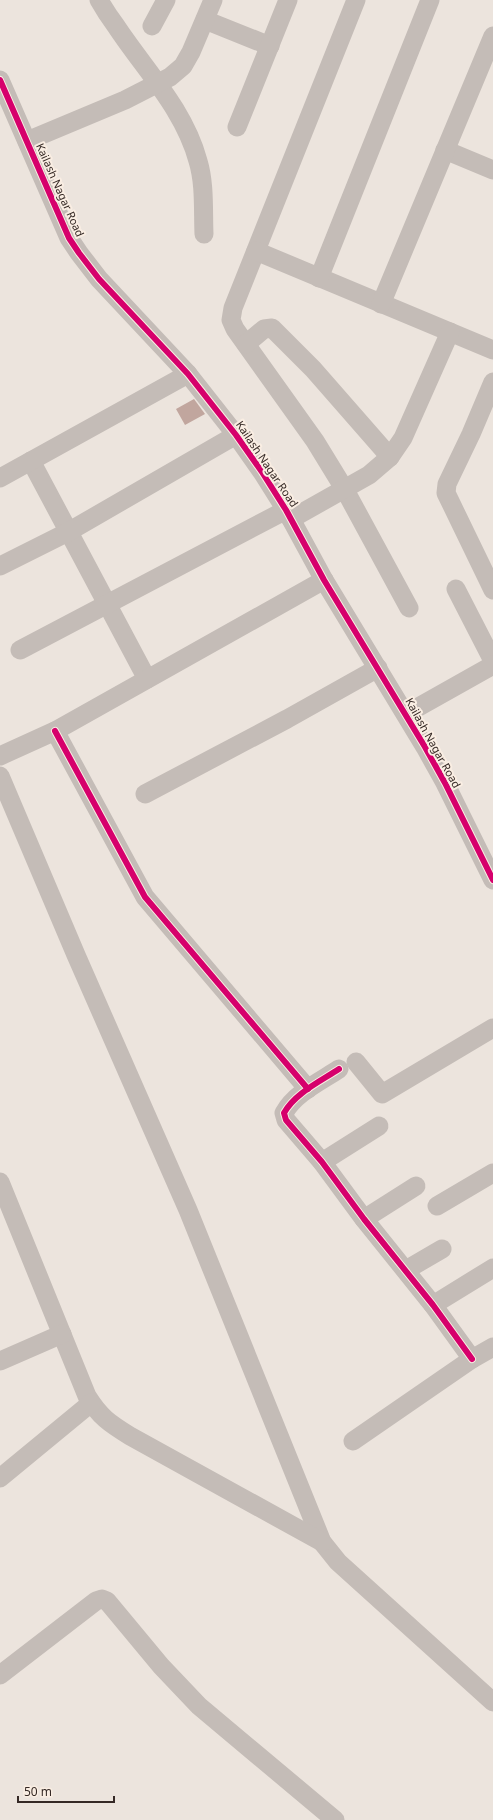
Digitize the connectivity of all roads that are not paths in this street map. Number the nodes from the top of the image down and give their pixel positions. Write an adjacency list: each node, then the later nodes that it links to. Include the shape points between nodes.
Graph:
1 (100, 0): 12 (street, via 124,38)
2 (166, 0): 8 (street)
3 (213, 0): 7 (street)
4 (288, 0): 10 (street)
5 (356, 0): 18 (street)
6 (430, 0): 19 (street)
7 (205, 20): 10 (street); 12 (street, via 183,66)
8 (152, 26)
9 (493, 36): 15 (street)
10 (270, 46): 13 (street)
11 (0, 80): 14 (street, Kailash Nagar Road)
12 (159, 84): 14 (street); 17 (street, via 181,119 199,162)
13 (237, 127)
14 (27, 141): 24 (street, Kailash Nagar Road, via 59,218 78,253)
15 (445, 150): 16 (street); 20 (street)
16 (493, 170)
17 (204, 234)
18 (256, 251): 19 (street); 22 (street, via 233,308 231,320)
19 (319, 278): 20 (street)
20 (381, 304): 21 (street)
21 (450, 332): 23 (street); 27 (street, via 403,438)
22 (246, 344): 27 (street, via 264,329 272,328); 30 (street, via 315,440)
23 (493, 350)
24 (188, 374): 26 (street, Kailash Nagar Road); 28 (street)
25 (493, 382): 36 (street, via 447,484 446,493)
26 (236, 435): 31 (street, Kailash Nagar Road); 32 (street)
27 (390, 457): 30 (street, via 370,475)
28 (31, 461): 29 (street); 32 (street)
29 (0, 478)
30 (345, 490): 31 (street); 38 (street)
31 (289, 515): 34 (street, Kailash Nagar Road); 37 (street)
32 (68, 532): 33 (street); 37 (street)
33 (0, 566)
34 (324, 580): 42 (street, Kailash Nagar Road); 43 (street)
35 (456, 589): 40 (street)
36 (493, 590)
37 (107, 605): 39 (street); 43 (street)
38 (409, 608)
39 (20, 650)
40 (493, 661)
41 (493, 665): 44 (street)
42 (378, 668): 44 (street, Kailash Nagar Road); 48 (street)
43 (147, 679): 45 (street)
44 (406, 714): 49 (street, Kailash Nagar Road, via 445,783)
45 (55, 731): 46 (street); 51 (street, via 145,897)
46 (0, 756)
47 (0, 776): 71 (street, via 188,1210)
48 (145, 794)
49 (493, 880)
50 (493, 1028): 51 (street, via 382,1094 348,1065)
51 (308, 1089): 53 (street, via 288,1105 284,1112 286,1120)
52 (379, 1126): 53 (street)
53 (322, 1162): 59 (street)
54 (493, 1174): 57 (street)
55 (0, 1182): 58 (street)
56 (416, 1186): 59 (street)
57 (438, 1206)
58 (6, 1212): 64 (street)
59 (364, 1219): 62 (street)
60 (442, 1249): 62 (street)
61 (493, 1268): 63 (street)
62 (406, 1270): 63 (street)
63 (433, 1305): 66 (street)
64 (62, 1334): 67 (street); 68 (street)
65 (493, 1347): 66 (street)
66 (472, 1359): 69 (street)
67 (0, 1361)
68 (91, 1403): 70 (street); 71 (street, via 109,1423)
69 (353, 1442)
70 (0, 1478)
71 (322, 1542): 73 (street, via 338,1562)
72 (0, 1675): 74 (street, via 102,1599 189,1696)
73 (493, 1702)
74 (334, 1820)

